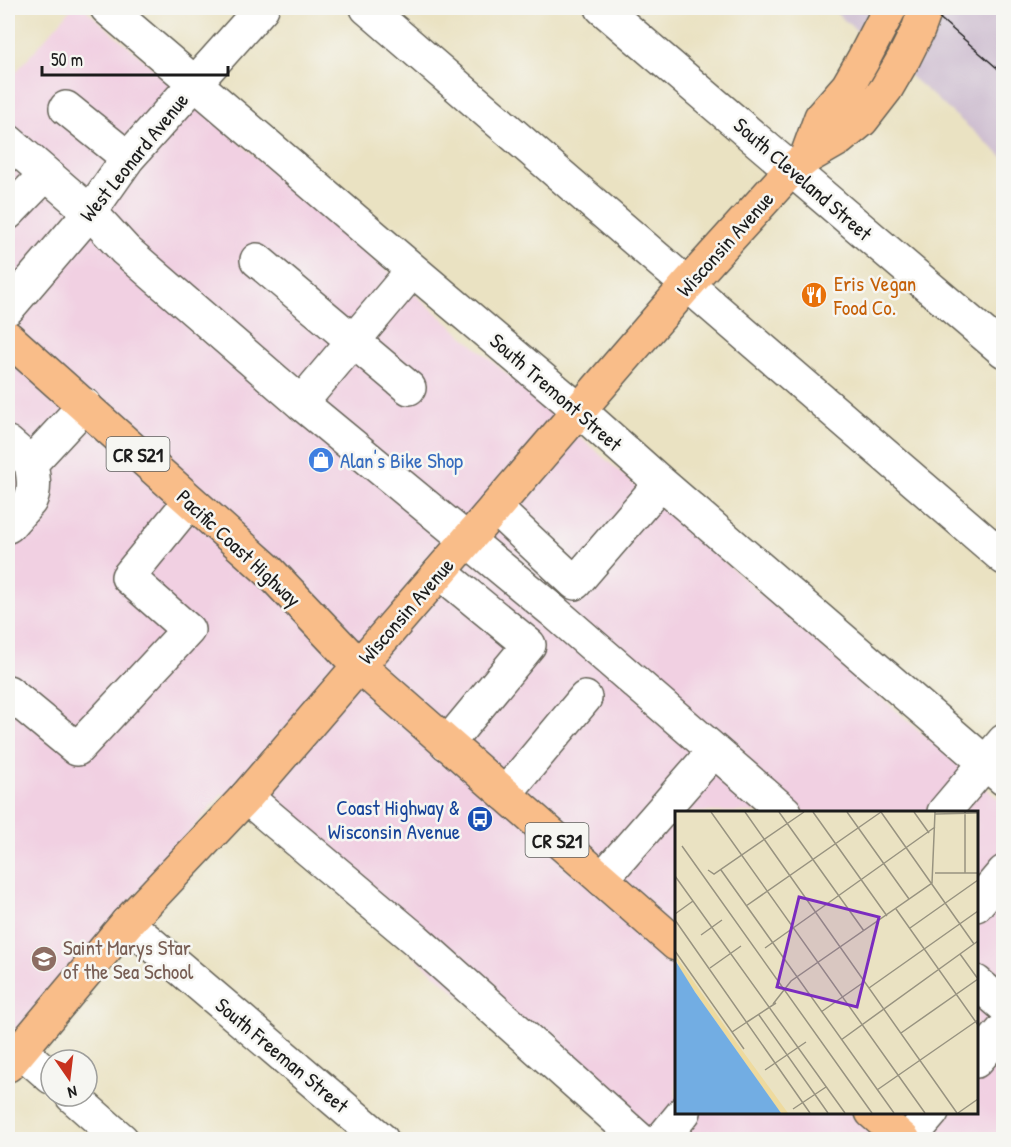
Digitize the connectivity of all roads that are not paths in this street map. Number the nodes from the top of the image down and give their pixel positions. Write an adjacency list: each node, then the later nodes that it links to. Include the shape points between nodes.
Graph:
1 (107, 8): 7 (street, South Tremont Street)
2 (262, 8): 7 (street, West Leonard Avenue)
3 (367, 8): 17 (street)
4 (602, 8): 11 (street, South Cleveland Street)
5 (890, 8): 11 (main road, Wisconsin Avenue, via 848,86 821,117)
6 (926, 8): 11 (main road, Wisconsin Avenue, via 904,58 862,120)
7 (195, 83): 10 (street, West Leonard Avenue); 16 (street, South Tremont Street)
8 (66, 108): 10 (street)
9 (8, 141): 12 (street)
10 (128, 158): 13 (street, West Leonard Avenue)
11 (799, 164): 17 (main road, Wisconsin Avenue); 21 (street, South Cleveland Street)
12 (46, 174): 13 (street); 14 (street)
13 (90, 212): 18 (street, West Leonard Avenue); 23 (street, via 125,250)
14 (8, 213)
15 (257, 260): 20 (street)
16 (413, 270): 20 (street); 25 (street, South Tremont Street)
17 (687, 285): 25 (main road, Wisconsin Avenue); 32 (street)
18 (8, 308)
19 (8, 338): 24 (main road, Pacific Coast Highway / CR S21)
20 (354, 341): 22 (street); 23 (street)
21 (1004, 351)
22 (410, 388)
23 (301, 403): 31 (street)
24 (85, 405): 26 (street); 28 (main road, Pacific Coast Highway / CR S21)
25 (579, 410): 27 (street, South Tremont Street); 29 (main road, Wisconsin Avenue)
26 (19, 453): 30 (street, via 34,484 33,496)
27 (661, 483): 34 (street); 41 (street, South Tremont Street)
28 (190, 501): 36 (main road, Pacific Coast Highway / CR S21, via 269,571); 37 (street, via 128,577 188,630 77,749)
29 (495, 508): 31 (main road, Wisconsin Avenue); 34 (street)
30 (8, 526)
31 (468, 539): 33 (main road, Wisconsin Avenue); 35 (street)
32 (1004, 558)
33 (440, 572): 36 (main road, Wisconsin Avenue); 39 (street, via 529,645)
34 (575, 583): 35 (street)
35 (552, 610): 40 (street)
36 (359, 666): 39 (main road, CR S21); 43 (main road, Wisconsin Avenue)
37 (8, 692)
38 (585, 698): 42 (street)
39 (442, 740): 42 (main road, CR S21)
40 (714, 751): 44 (street); 47 (street)
41 (997, 761): 45 (street)
42 (505, 794): 47 (main road, CR S21)
43 (246, 797): 49 (main road, Wisconsin Avenue); 61 (street, via 416,940)
44 (784, 811)
45 (946, 811)
46 (1004, 872): 48 (street)
47 (602, 879): 50 (main road, CR S21)
48 (978, 903)
49 (127, 923): 52 (main road, Wisconsin Avenue); 60 (street, South Freeman Street)
50 (675, 943)
51 (1004, 1029): 53 (street)
52 (14, 1058): 54 (street)
53 (978, 1059)
54 (39, 1071)
55 (86, 1108): 59 (street)
56 (683, 1114): 62 (street)
57 (873, 1114): 63 (main road)
58 (931, 1114): 63 (street)
59 (122, 1140)
60 (382, 1140)
61 (640, 1140)
62 (661, 1140)
63 (906, 1140)

